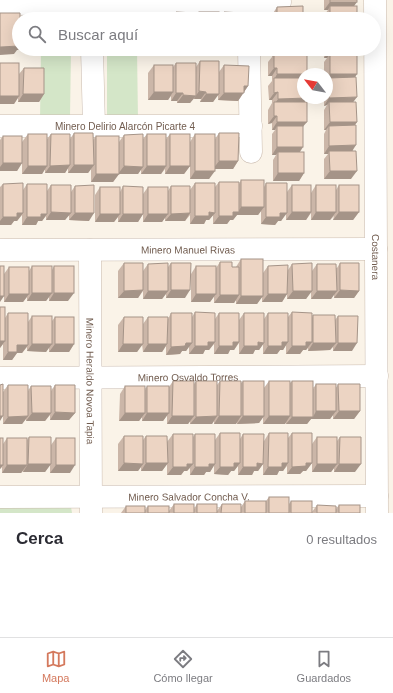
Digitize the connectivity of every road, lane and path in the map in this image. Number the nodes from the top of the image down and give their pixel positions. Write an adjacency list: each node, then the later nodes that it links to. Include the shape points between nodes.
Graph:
1 (375, 0): 6 (street, Costanera)
2 (280, 2): 5 (street)
3 (0, 4): 4 (street)
4 (91, 7): 5 (street)
5 (249, 10)
6 (375, 12)
7 (92, 56): 11 (street)
8 (249, 56): 12 (street)
9 (375, 56): 14 (street, Costanera)
10 (0, 126): 11 (street, Minero Delirio Alarcón Picarte 4)
11 (94, 126): 12 (street, Minero Delirio Alarcón Picarte 4)
12 (251, 126): 13 (street)
13 (251, 152)
14 (376, 249): 16 (street, Minero Manuel Rivas); 17 (street, Costanera)
15 (0, 250): 16 (street, Minero Manuel Rivas)
16 (90, 250): 18 (street, Minero Heraldo Novoa Tapia)
17 (377, 376): 18 (street, Minero Osvaldo Torres); 22 (street, Costanera)
18 (90, 377): 19 (street, Minero Osvaldo Torres); 21 (street, Minero Heraldo Novoa Tapia)
19 (0, 378)
20 (0, 497): 21 (street, Minero Salvador Concha V.)
21 (91, 505): 22 (street, Minero Salvador Concha V.)
22 (377, 505)

